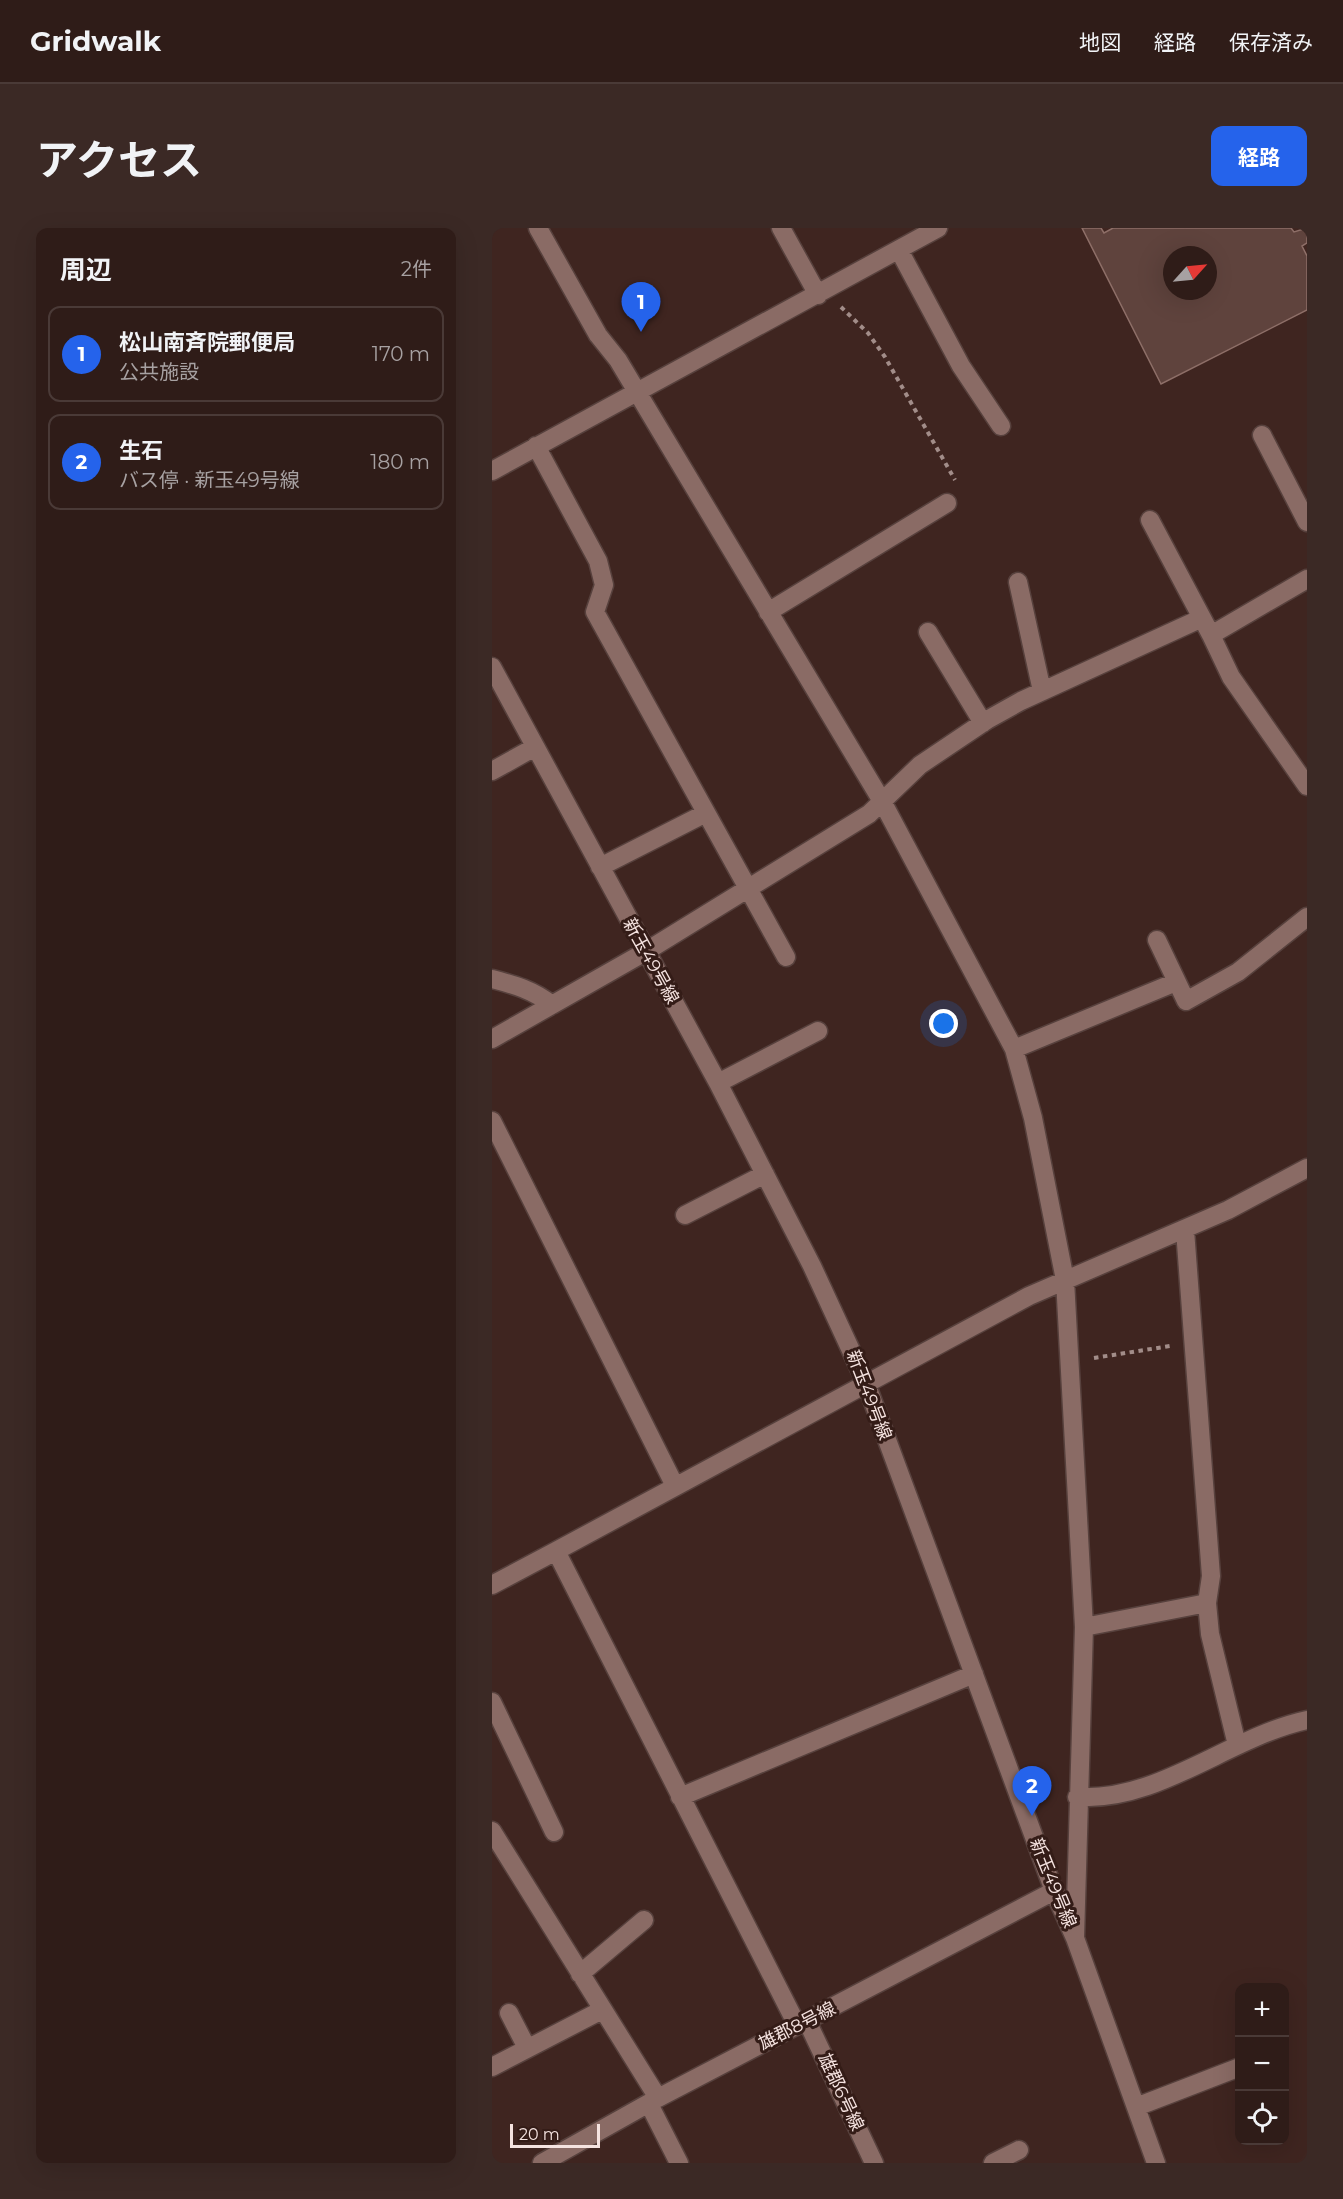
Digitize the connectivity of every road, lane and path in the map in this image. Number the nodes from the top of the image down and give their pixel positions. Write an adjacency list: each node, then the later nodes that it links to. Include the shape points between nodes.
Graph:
1 (538, 228): 6 (street, via 598,335)
2 (782, 228): 5 (street)
3 (938, 228): 4 (street)
4 (899, 250): 5 (street); 7 (street, via 961,366)
5 (822, 292): 6 (street); 11 (path, via 868,333 885,357 959,487 946,496)
6 (635, 391): 9 (street); 16 (street)
7 (1001, 426)
8 (1262, 435): 13 (street)
9 (536, 446): 10 (street); 27 (street, via 598,561 604,585 595,612)
10 (492, 471)
11 (947, 503): 16 (street)
12 (1150, 520): 17 (street)
13 (1307, 522)
14 (1307, 579): 19 (street)
15 (1018, 582): 21 (street)
16 (768, 612): 26 (street)
17 (1202, 618): 19 (street); 21 (street)
18 (928, 632): 22 (street)
19 (1211, 635): 25 (street, via 1231,677)
20 (492, 667): 23 (street, 新玉49号線)
21 (1042, 692): 22 (street)
22 (983, 723): 26 (street, via 920,765)
23 (535, 747): 24 (street); 28 (street, 新玉49号線)
24 (492, 771)
25 (1307, 786)
26 (883, 803): 29 (street); 39 (street)
27 (706, 813): 28 (street); 29 (street)
28 (600, 867): 32 (street, 新玉49号線)
29 (747, 889): 32 (street); 33 (street)
30 (1307, 917): 35 (street, via 1238,972 1185,1001)
31 (1157, 940): 35 (street)
32 (645, 952): 36 (street); 40 (street, 新玉49号線)
33 (786, 957)
34 (492, 979): 36 (street, via 521,986)
35 (1176, 982): 39 (street)
36 (552, 1005): 38 (street)
37 (818, 1030): 40 (street)
38 (492, 1039)
39 (1014, 1049): 46 (street, via 1033,1118)
40 (718, 1083): 43 (street, 新玉49号線)
41 (492, 1121): 50 (street)
42 (1307, 1168): 45 (street)
43 (765, 1174): 44 (street); 49 (street, 新玉49号線)
44 (685, 1215)
45 (1185, 1230): 46 (street); 47 (street)
46 (1065, 1280): 48 (street); 49 (street)
47 (1194, 1343): 48 (path); 53 (street, via 1211,1576)
48 (1069, 1361): 54 (street)
49 (866, 1383): 50 (street); 55 (street, 新玉49号線)
50 (675, 1486): 51 (street)
51 (556, 1551): 52 (street); 59 (street, 雄郡6号線)
52 (492, 1585)
53 (1207, 1604): 54 (street); 58 (street, via 1210,1634)
54 (1084, 1628): 60 (street)
55 (974, 1674): 59 (street); 63 (street, 新玉49号線)
56 (492, 1702): 62 (street)
57 (1307, 1720): 58 (street, via 1279,1726)
58 (1237, 1745): 60 (street, via 1134,1790 1095,1798)
59 (680, 1797): 69 (street, 雄郡6号線)
60 (1077, 1797): 65 (street)
61 (492, 1831): 66 (street)
62 (554, 1832)
63 (1054, 1891): 65 (street, 新玉49号線); 69 (street, 雄郡8号線)
64 (644, 1920): 66 (street)
65 (1075, 1938): 74 (street, 新玉49号線)
66 (580, 1974): 67 (street)
67 (602, 2010): 70 (street); 73 (street)
68 (509, 2013): 70 (street)
69 (802, 2023): 73 (street, 雄郡8号線); 78 (street, 雄郡6号線)
70 (527, 2049): 71 (street)
71 (492, 2067)
72 (1235, 2069): 74 (street)
73 (653, 2101): 76 (street, 雄郡8号線); 77 (street)
74 (1136, 2107): 80 (street, 新玉49号線)
75 (1019, 2150): 79 (street)
76 (542, 2163)
77 (679, 2163)
78 (874, 2163)
79 (993, 2163)
80 (1156, 2163)

